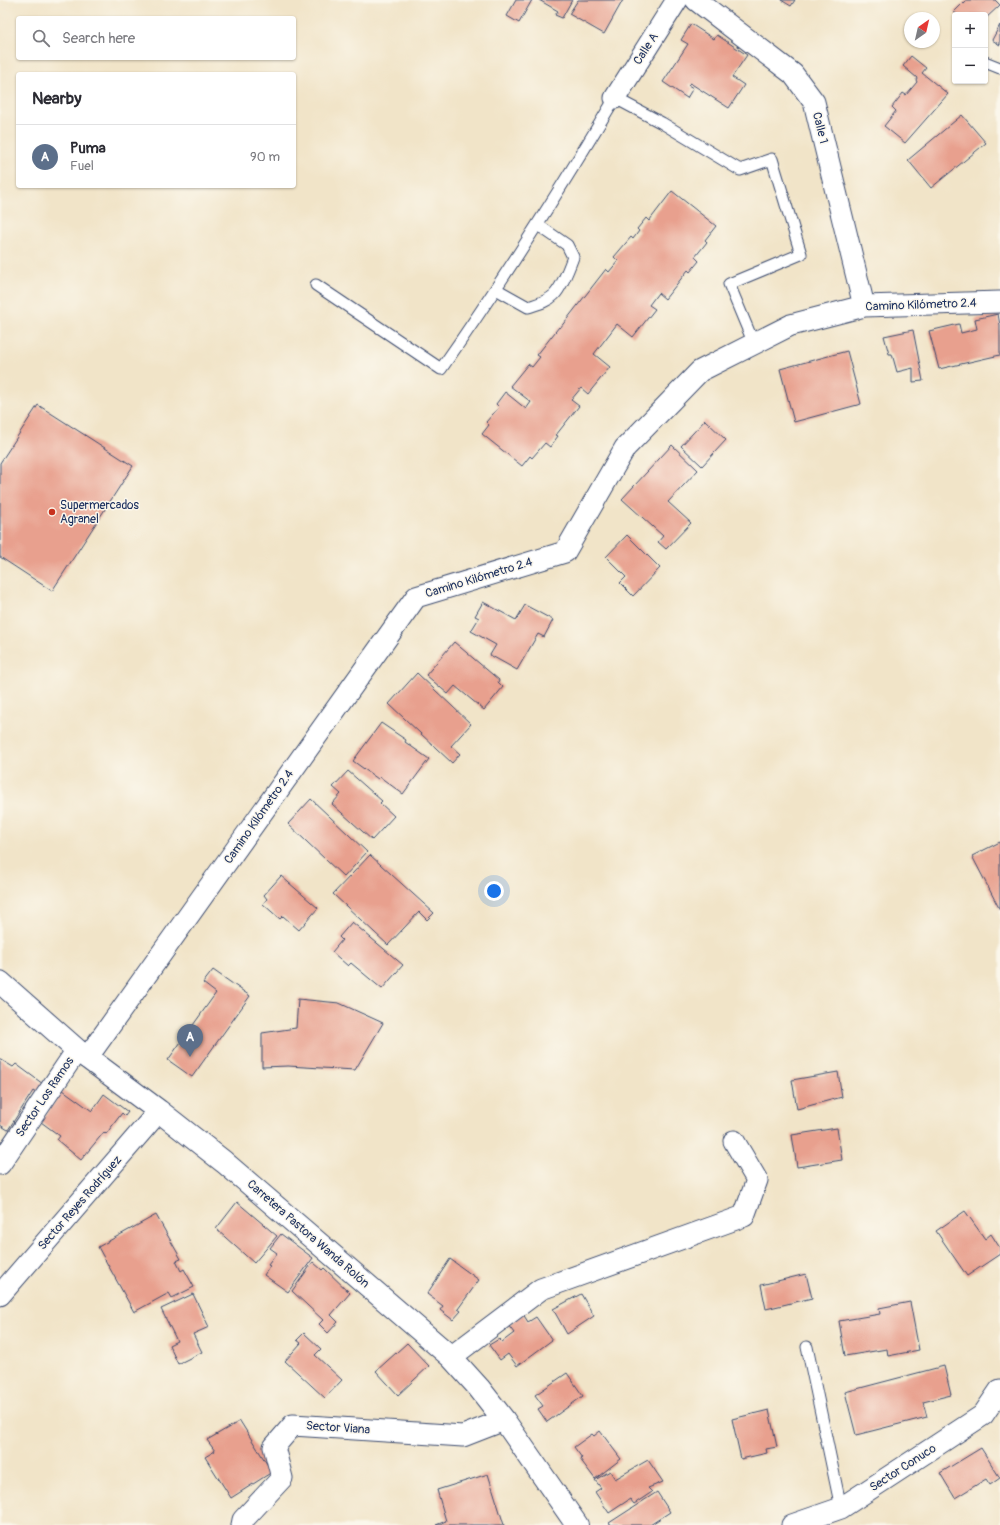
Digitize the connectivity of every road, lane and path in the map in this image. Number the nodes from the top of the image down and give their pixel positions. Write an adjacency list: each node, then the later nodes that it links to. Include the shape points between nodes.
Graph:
1 (678, 0): 5 (street, Calle A)
2 (696, 0): 10 (street, Calle 1, via 793,74 814,102)
3 (988, 63): 4 (lane)
4 (1000, 68)
5 (615, 98): 6 (lane); 11 (lane, via 740,170 772,159 801,254 729,284)
6 (538, 225): 8 (lane); 8 (lane, via 567,245 573,257 555,295 541,304 528,307)
7 (316, 286): 8 (lane, via 441,369)
8 (496, 289)
9 (1000, 302): 10 (street, Camino Kilómetro 2.4)
10 (864, 306): 11 (street, Camino Kilómetro 2.4, via 791,325)
11 (754, 344): 13 (street, Camino Kilómetro 2.4, via 700,371 625,448 565,552 416,597)
12 (0, 982): 13 (street, Carretera Pastora Wanda Rolón)
13 (82, 1054): 14 (street, Carretera Pastora Wanda Rolón); 16 (street, Sector Los Ramos)
14 (159, 1111): 17 (street, Sector Reyes Rodríguez); 19 (street, Carretera Pastora Wanda Rolón, via 224,1162)
15 (734, 1141): 19 (street, via 757,1180 744,1216 541,1289)
16 (0, 1164)
17 (0, 1295)
18 (807, 1347): 22 (lane)
19 (451, 1357): 21 (street, Carretera Pastora Wanda Rolón)
20 (1000, 1390): 22 (street, Sector Conuco, via 983,1415)
21 (504, 1420): 23 (street, Sector Viana, via 463,1436 293,1425 274,1447 282,1478 243,1520); 24 (street, Carretera Pastora Wanda Rolón)
22 (841, 1508): 25 (street, Sector Conuco)
23 (242, 1525)
24 (577, 1525)
25 (792, 1525)

